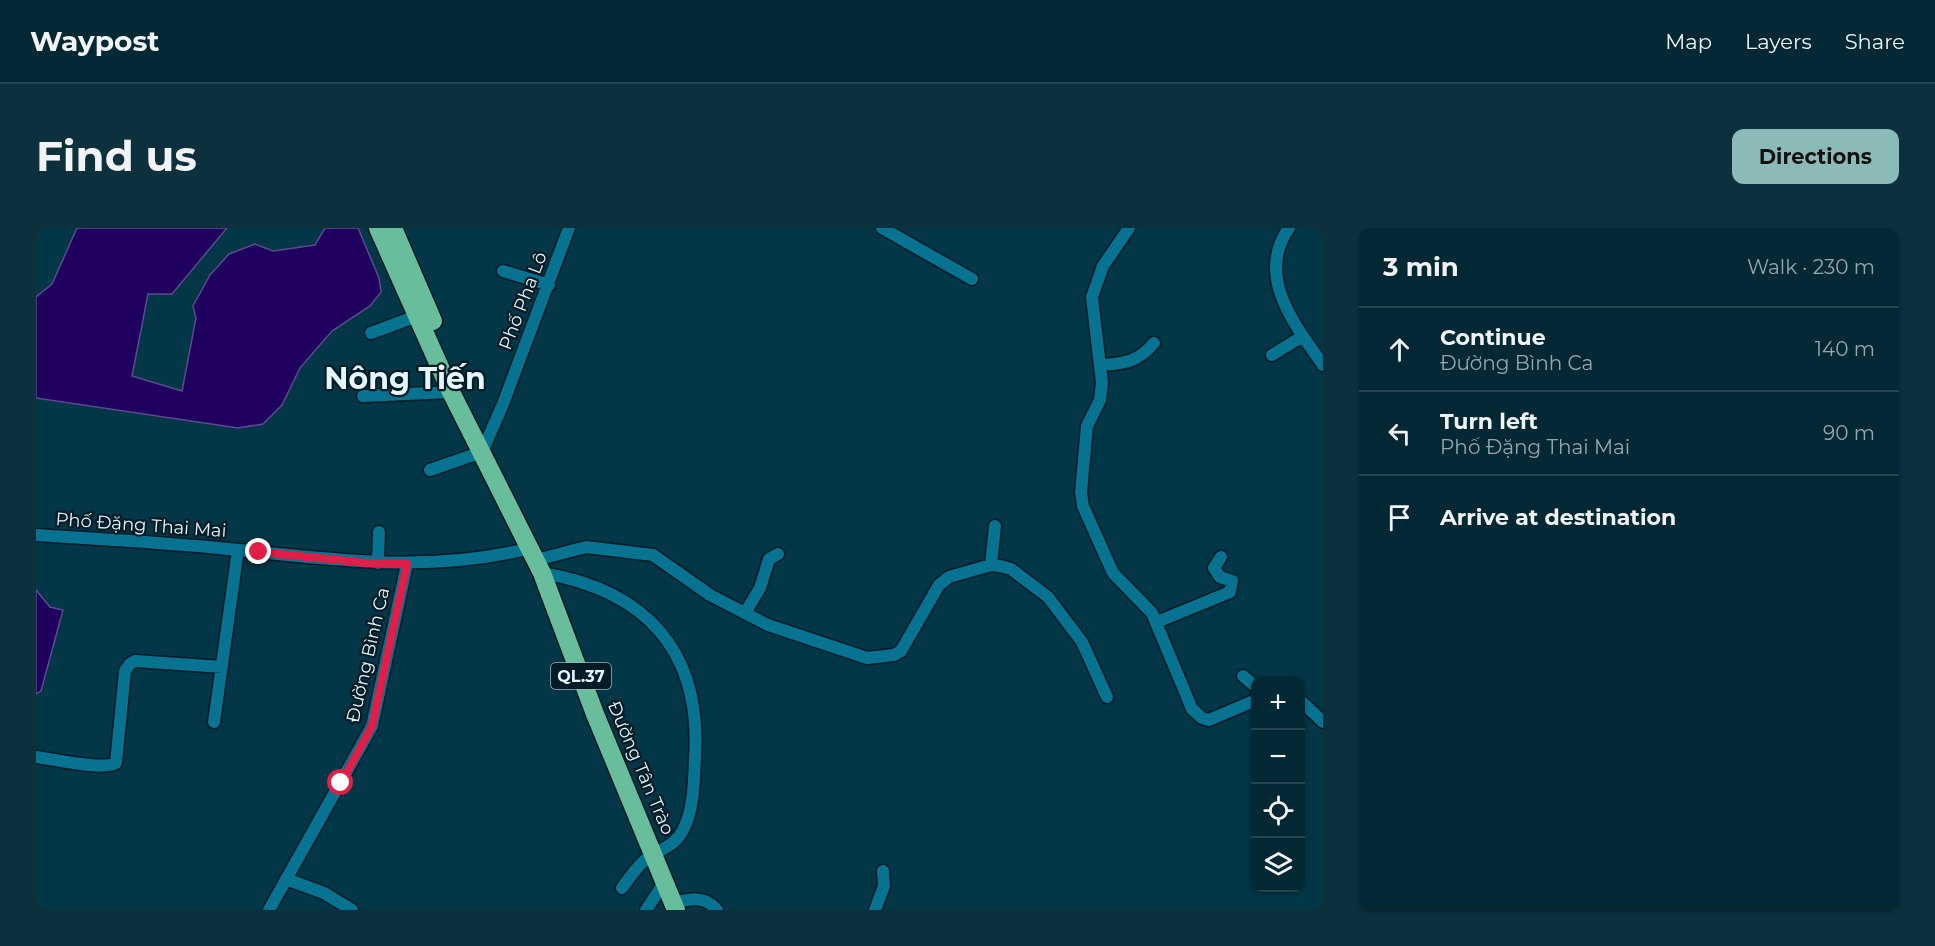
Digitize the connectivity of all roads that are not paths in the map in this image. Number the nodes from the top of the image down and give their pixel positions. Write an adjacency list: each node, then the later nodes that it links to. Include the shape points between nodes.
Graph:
1 (378, 228): 10 (highway, Đường Tân Trào / QL.37)
2 (393, 228): 19 (highway, Đường Tân Trào / QL.37, via 467,401)
3 (569, 228): 9 (street, Phố Pha Lô)
4 (882, 228): 8 (street)
5 (1129, 228): 15 (street, via 1103,266 1092,297)
6 (1289, 228): 12 (street, via 1276,255 1276,275 1282,300)
7 (502, 270): 9 (street)
8 (972, 279)
9 (549, 285): 19 (street, Phố Pha Lô)
10 (417, 316): 11 (street); 17 (highway, Đường Tân Trào / QL.37)
11 (371, 333)
12 (1303, 336): 14 (street); 16 (street)
13 (1155, 343): 15 (street, via 1135,360)
14 (1272, 355)
15 (1101, 365): 32 (street, via 1100,400 1087,426 1081,477 1083,506 1113,573)
16 (1323, 365)
17 (451, 392): 18 (street); 19 (highway, Đường Tân Trào / QL.37)
18 (363, 396)
19 (480, 449): 20 (street); 27 (highway, Đường Tân Trào / QL.37)
20 (430, 470)
21 (995, 526): 30 (street)
22 (379, 532): 28 (street)
23 (36, 535): 24 (street, Phố Đặng Thai Mai)
24 (238, 550): 28 (street, Phố Đặng Thai Mai); 33 (street)
25 (778, 554): 31 (street, via 769,559 760,588)
26 (1221, 556): 32 (street, via 1214,568 1220,577 1232,581 1230,592)
27 (536, 560): 29 (street, Phố Đặng Thai Mai, via 494,558); 31 (street, Phố Đặng Thai Mai, via 586,546 653,555 710,595); 42 (highway, Đường Tân Trào / QL.37); 42 (street, via 629,603 669,642 687,677 697,729 688,816 675,844)
28 (378, 563): 29 (street, Phố Đặng Thai Mai)
29 (407, 564): 44 (street, Đường Bình Ca, via 372,726)
30 (991, 565): 31 (street, Phố Đặng Thai Mai, via 949,577 939,585 901,651 894,655 867,658 768,625); 36 (street, via 1011,569 1048,597 1082,642)
31 (745, 613)
32 (1157, 622): 37 (street, via 1186,700 1202,718 1216,718)
33 (222, 667): 39 (street); 41 (street, via 135,661 125,671 114,764)
34 (1243, 676): 35 (street)
35 (1251, 683)
36 (1107, 696)
37 (1251, 702)
38 (1305, 705): 40 (street)
39 (214, 722)
40 (1323, 722)
41 (36, 757)
42 (654, 854): 45 (highway, Đường Tân Trào / QL.37); 46 (street)
43 (883, 871): 52 (street, via 884,886)
44 (286, 879): 48 (street, Đường Bình Ca); 49 (street, via 324,893)
45 (664, 883): 47 (highway, Đường Tân Trào / QL.37); 50 (street)
46 (622, 888)
47 (674, 906): 51 (street, via 691,898 712,904)
48 (269, 910)
49 (352, 910)
50 (646, 910)
51 (717, 910)
52 (875, 910)

